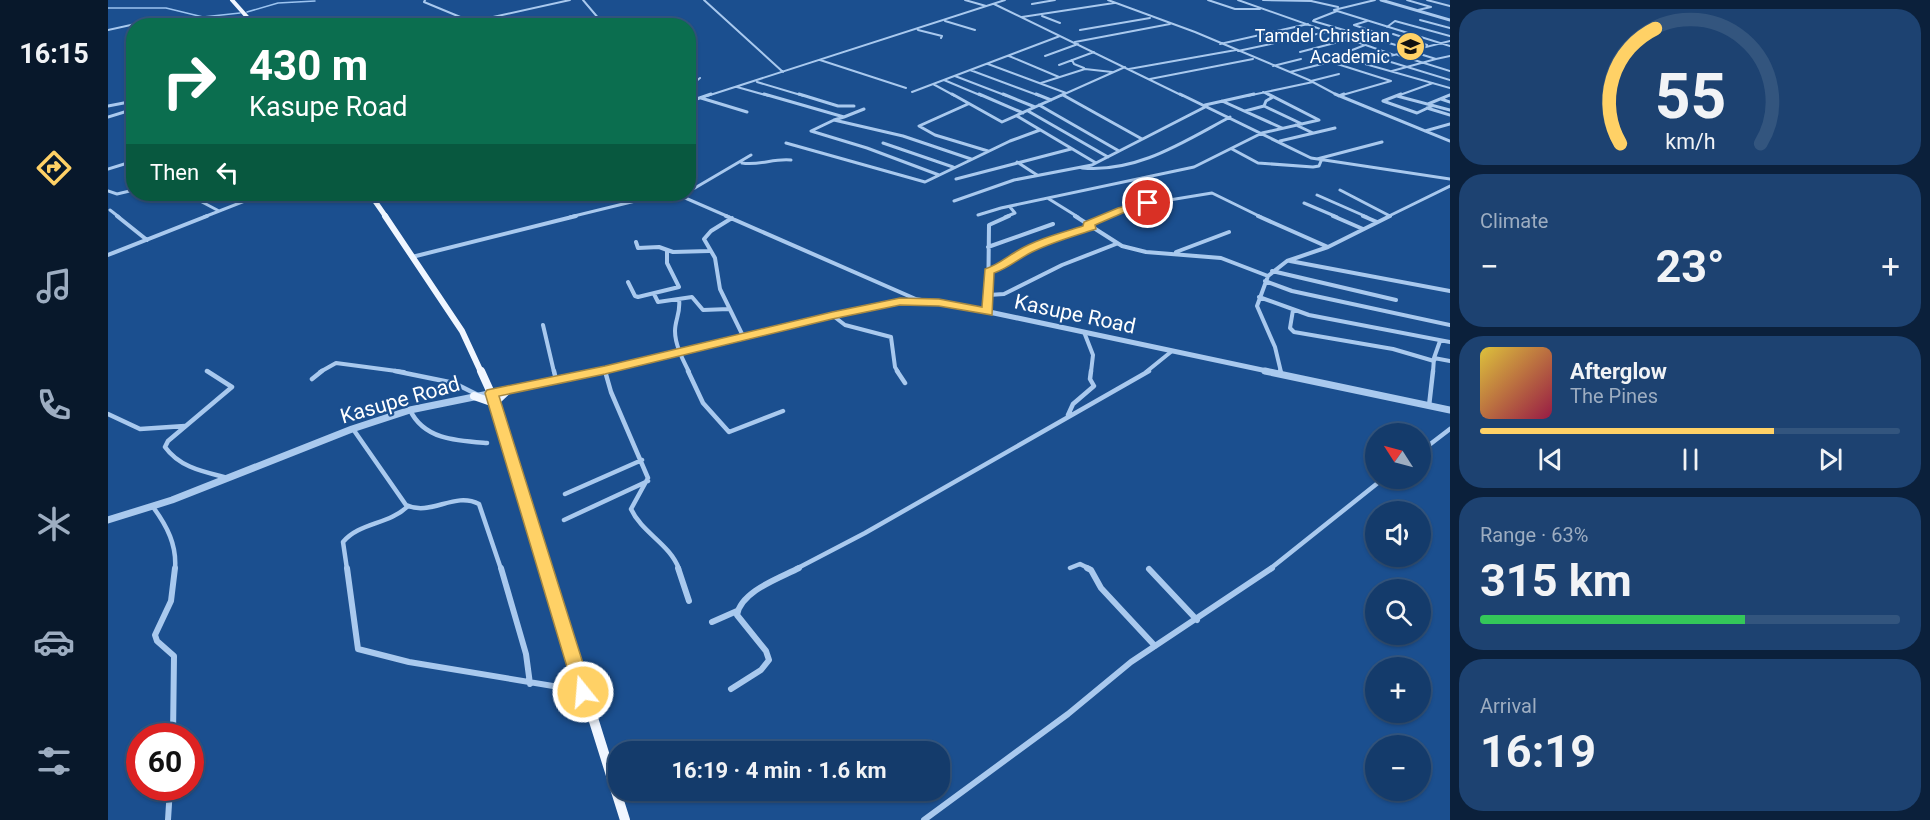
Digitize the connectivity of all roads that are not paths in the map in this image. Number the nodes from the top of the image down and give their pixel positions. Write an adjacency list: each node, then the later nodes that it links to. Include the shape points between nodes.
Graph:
1 (232, 0): 33 (main road)
2 (425, 0): 34 (street)
3 (570, 0): 35 (street)
4 (583, 0): 36 (street)
5 (704, 0): 99 (street)
6 (965, 0): 26 (street)
7 (1005, 0): 23 (street)
8 (1055, 0): 24 (street)
9 (1108, 0): 22 (street)
10 (1208, 0): 28 (street, via 1238,10)
11 (1238, 0): 21 (street)
12 (1250, 0): 21 (street)
13 (1263, 0): 20 (street)
14 (1306, 0): 20 (street)
15 (1375, 0): 27 (street)
16 (1381, 0): 29 (street)
17 (1407, 0): 29 (street, via 1431,8)
18 (1427, 0): 25 (street)
19 (1440, 0): 25 (street)
20 (1312, 1): 27 (street)
21 (1244, 2): 28 (street)
22 (1115, 3): 31 (street); 37 (street)
23 (994, 4): 26 (street); 32 (street)
24 (1032, 4)
25 (1450, 4)
26 (986, 6): 38 (street)
27 (1341, 8): 30 (street, via 1334,10)
28 (1263, 9): 45 (street)
29 (1418, 10): 40 (street)
30 (1337, 11): 41 (street); 42 (street)
31 (1040, 15): 32 (street); 43 (street)
32 (1022, 17): 57 (street)
33 (248, 18)
34 (458, 18)
35 (489, 18)
36 (598, 18)
37 (1161, 19): 44 (street); 52 (street, via 1146,17)
38 (942, 20): 49 (street); 51 (street)
39 (1420, 20): 48 (street)
40 (1450, 20)
41 (1314, 21): 45 (street); 62 (street)
42 (1368, 21): 47 (street); 58 (street, via 1354,25)
43 (1060, 23)
44 (1173, 23): 64 (street); 67 (street)
45 (1307, 23): 53 (street); 55 (street)
46 (126, 26): 50 (street)
47 (1387, 27): 54 (street); 60 (street, via 1395,21 1408,23)
48 (1450, 28)
49 (915, 29): 59 (street); 84 (street)
50 (108, 30)
51 (975, 30)
52 (1080, 30)
53 (1328, 31): 61 (street); 63 (street)
54 (1402, 32): 56 (street); 65 (street)
55 (1268, 33): 63 (street); 67 (street)
56 (1393, 34): 58 (street); 69 (street)
57 (1060, 36): 64 (street); 76 (street)
58 (1386, 36): 62 (street)
59 (941, 38)
60 (1450, 38): 65 (street)
61 (1350, 39): 68 (street); 74 (street)
62 (1378, 39): 71 (street)
63 (1287, 41): 72 (street)
64 (1074, 42): 66 (street)
65 (1439, 43): 69 (street); 70 (street)
66 (1078, 44): 73 (street); 77 (street)
67 (1220, 44): 72 (street)
68 (1366, 45): 75 (street); 80 (street, via 1337,56)
69 (1430, 46): 71 (street)
70 (1450, 46)
71 (1411, 50): 75 (street); 83 (street)
72 (1237, 51): 79 (street); 95 (street)
73 (1094, 52): 85 (street); 92 (street)
74 (1300, 52)
75 (1395, 54): 81 (street); 87 (street)
76 (1009, 56): 89 (street); 104 (street)
77 (1045, 56)
78 (1450, 56): 83 (street)
79 (1255, 58): 91 (street); 106 (street)
80 (1345, 58): 86 (street); 88 (street)
81 (1380, 58): 88 (street); 93 (street)
82 (1300, 59): 91 (street)
83 (1436, 59): 87 (street)
84 (820, 60): 99 (street); 116 (street)
85 (1072, 60): 90 (street); 94 (street)
86 (1331, 62): 101 (street); 122 (street, via 1391,81)
87 (1423, 62): 93 (street); 98 (street)
88 (1363, 63): 97 (street)
89 (988, 64): 96 (street); 111 (street)
90 (1059, 65)
91 (1273, 66): 101 (street)
92 (1125, 67): 95 (street); 100 (street)
93 (1408, 67): 97 (street); 108 (street)
94 (1084, 68): 100 (street); 104 (street)
95 (1129, 69): 106 (street)
96 (970, 70): 103 (street); 128 (street)
97 (1392, 71): 113 (street)
98 (1450, 71)
99 (783, 72): 110 (street)
100 (1112, 72): 120 (street)
101 (1289, 72): 112 (street)
102 (1339, 74): 112 (street)
103 (955, 76): 107 (street); 136 (street)
104 (1059, 77): 111 (street)
105 (700, 78): 109 (street)
106 (1150, 79): 133 (street)
107 (944, 80): 114 (street); 145 (street)
108 (1450, 80)
109 (696, 81)
110 (754, 81): 115 (street); 135 (street, via 835,105)
111 (1041, 82): 120 (street)
112 (1312, 82): 119 (street); 122 (street)
113 (1433, 83): 117 (street); 123 (street)
114 (933, 84): 118 (street); 132 (street)
115 (736, 87): 125 (street); 149 (street)
116 (906, 88)
117 (1450, 88)
118 (912, 92)
119 (1263, 92): 124 (street); 129 (street)
120 (1065, 94): 128 (street); 163 (street)
121 (1450, 95): 127 (street)
122 (1339, 96): 160 (street)
123 (1396, 96): 138 (street); 138 (street, via 1383,101 1415,113)
124 (1273, 97): 137 (street); 152 (street, via 1318,120)
125 (701, 98): 126 (street); 144 (street)
126 (696, 99)
127 (1441, 99): 130 (street); 138 (street)
128 (1051, 100): 136 (street)
129 (1222, 101): 133 (street); 143 (street)
130 (1450, 102)
131 (126, 103): 134 (street)
132 (968, 104): 147 (street, via 1002,122); 171 (street, via 919,126 935,135)
133 (1206, 105): 150 (street); 163 (street)
134 (108, 106)
135 (854, 106)
136 (1037, 106): 142 (street); 155 (street)
137 (1264, 106): 143 (street); 152 (street)
138 (1429, 106): 140 (street); 146 (street)
139 (864, 109): 149 (street)
140 (1450, 110)
141 (126, 111): 148 (street)
142 (1028, 111): 145 (street); 159 (street)
143 (1245, 111): 156 (street)
144 (747, 112)
145 (1023, 113): 147 (street)
146 (1450, 115)
147 (1017, 116): 158 (street)
148 (108, 117)
149 (844, 117): 151 (street)
150 (1230, 117): 161 (street); 184 (street, via 1152,158 1111,168)
151 (834, 120): 175 (street); 186 (street, via 811,131)
152 (1302, 124): 154 (street)
153 (1450, 124): 160 (street)
154 (1295, 125): 156 (street); 162 (street)
155 (1078, 127): 159 (street); 172 (street)
156 (1282, 128): 161 (street)
157 (1335, 128): 162 (street)
158 (1040, 130): 169 (street); 171 (street)
159 (1063, 131): 174 (street)
160 (1425, 131): 165 (street)
161 (1262, 133): 164 (street); 170 (street)
162 (1313, 133): 164 (street)
163 (1142, 139): 172 (street)
164 (1280, 141): 176 (street)
165 (1450, 141)
166 (1382, 142): 176 (street)
167 (786, 143): 186 (street, via 923,182)
168 (883, 143): 183 (street)
169 (1071, 149): 179 (street); 182 (street)
170 (1231, 149): 178 (street, via 1259,163 1313,167); 196 (street, via 1194,167)
171 (988, 151): 175 (street)
172 (1119, 151): 174 (street)
173 (751, 155): 181 (street)
174 (1108, 157): 182 (street)
175 (971, 159): 183 (street)
176 (1314, 159): 178 (street)
177 (791, 160): 181 (street, via 778,158 755,166)
178 (1321, 161): 189 (street)
179 (1017, 162): 187 (street); 188 (street)
180 (126, 163): 185 (street)
181 (742, 163): 191 (street)
182 (1096, 163): 184 (street)
183 (953, 167): 186 (street)
184 (1080, 168): 187 (street)
185 (108, 169)
186 (939, 175)
187 (1037, 175): 202 (street)
188 (956, 179)
189 (1450, 180)
190 (1450, 186): 208 (street)
191 (696, 188)
192 (1340, 190): 208 (street)
193 (108, 191): 194 (street)
194 (126, 192)
195 (1317, 195): 210 (street)
196 (1048, 199): 204 (street); 212 (street)
197 (696, 200): 209 (street)
198 (200, 201): 206 (street)
199 (245, 201): 206 (street)
200 (375, 201): 224 (main road)
201 (636, 201): 224 (street)
202 (954, 201)
203 (1304, 203): 213 (street)
204 (1010, 207): 207 (street); 218 (street, via 1015,213 990,224)
205 (110, 210): 215 (street)
206 (219, 211): 215 (street)
207 (978, 215)
208 (1390, 216): 210 (street)
209 (732, 218): 221 (street, via 705,238); 236 (street)
210 (1377, 222): 213 (street)
211 (1053, 224): 218 (street)
212 (1090, 226): 217 (street); 219 (street, via 1139,204 1212,193); 226 (street, via 1044,242 1005,266)
213 (1363, 230): 219 (street)
214 (1229, 232): 222 (street)
215 (147, 240): 223 (street)
216 (636, 242): 220 (street, via 638,248 659,247)
217 (1116, 244): 222 (street, via 1145,252); 233 (street, via 1062,264 1004,294)
218 (988, 247): 226 (street)
219 (1328, 247): 225 (street)
220 (667, 251): 221 (street); 232 (street, via 667,263 680,286)
221 (709, 251): 238 (street, via 715,258 720,289)
222 (1174, 253): 228 (street, via 1221,258)
223 (108, 255)
224 (412, 257): 258 (main road, via 462,331)
225 (1288, 261): 227 (street); 231 (street)
226 (988, 271): 233 (street)
227 (1272, 272): 228 (street); 237 (street)
228 (1268, 276): 229 (street)
229 (1265, 281): 234 (street); 243 (street, via 1292,291)
230 (628, 282): 232 (street, via 637,296)
231 (1450, 291)
232 (654, 294): 235 (street, via 658,302)
233 (989, 295): 240 (street)
234 (1260, 297): 239 (street); 254 (street, via 1258,309 1275,347)
235 (679, 299): 238 (street, via 693,297 703,310); 249 (street, via 681,310 675,331)
236 (918, 300): 240 (street, Kasupe Road); 241 (street, Kasupe Road)
237 (1396, 300)
238 (729, 309): 245 (street)
239 (1293, 310): 246 (street); 250 (street, via 1290,328 1294,332)
240 (988, 312): 244 (street, Kasupe Road)
241 (832, 315): 245 (street, Kasupe Road); 257 (street, via 849,327 891,337 894,367)
242 (543, 325): 256 (street)
243 (1450, 325)
244 (1084, 332): 248 (street, Kasupe Road); 267 (street, via 1093,355 1090,377 1094,386 1073,404)
245 (744, 338): 249 (street, Kasupe Road)
246 (1440, 340): 247 (street); 250 (street)
247 (1450, 342)
248 (1172, 351): 254 (street, Kasupe Road); 267 (street, via 1150,370)
249 (680, 353): 252 (street, Kasupe Road); 265 (street, via 703,403 729,432)
250 (1434, 359): 251 (street); 262 (street)
251 (1450, 361)
252 (605, 370): 256 (street, Kasupe Road); 273 (street)
253 (207, 371): 268 (street, via 232,387)
254 (1281, 374): 262 (street, Kasupe Road)
255 (312, 379): 260 (street, via 336,363 437,380 474,389)
256 (556, 380): 259 (street, Kasupe Road)
257 (905, 383)
258 (489, 389): 259 (main road); 260 (main road); 261 (main road)
259 (507, 390): 261 (main road)
260 (477, 396): 261 (main road); 263 (street, Kasupe Road)
261 (494, 403): 291 (main road)
262 (1429, 406): 264 (street, Kasupe Road)
263 (410, 410): 269 (street, Kasupe Road); 271 (street, via 418,423 446,440)
264 (1450, 410)
265 (783, 411)
266 (108, 414): 268 (street, via 132,428)
267 (1068, 415): 285 (street, via 865,533 762,587)
268 (185, 426): 274 (street, via 166,444 169,453 190,467)
269 (353, 429): 274 (street, Kasupe Road); 279 (street)
270 (1450, 429): 272 (street)
271 (487, 443)
272 (1431, 444)
273 (642, 460): 275 (street); 277 (street)
274 (230, 479): 278 (street, Kasupe Road)
275 (648, 481): 281 (street); 284 (street, via 631,509 635,518 675,558)
276 (1371, 489): 286 (street, via 1284,560)
277 (564, 494)
278 (153, 507): 280 (street, Kasupe Road); 292 (street, via 168,527 176,556 171,601 155,635 174,656)
279 (408, 507): 289 (street, via 421,511 466,500 479,504 513,604); 289 (street, via 400,515 356,531 343,543 358,649)
280 (108, 520)
281 (564, 520)
282 (1070, 568): 288 (street, via 1080,564 1092,570 1101,588)
283 (1149, 569): 286 (street)
284 (689, 601)
285 (737, 611): 287 (street); 290 (street, via 739,620 769,660 761,670)
286 (1197, 620): 288 (street)
287 (712, 622)
288 (1155, 646): 296 (street)
289 (530, 684): 291 (street)
290 (731, 689)
291 (583, 692): 295 (main road)
292 (173, 723)
293 (169, 801): 294 (street)
294 (168, 820)
295 (625, 820)
296 (924, 820)

